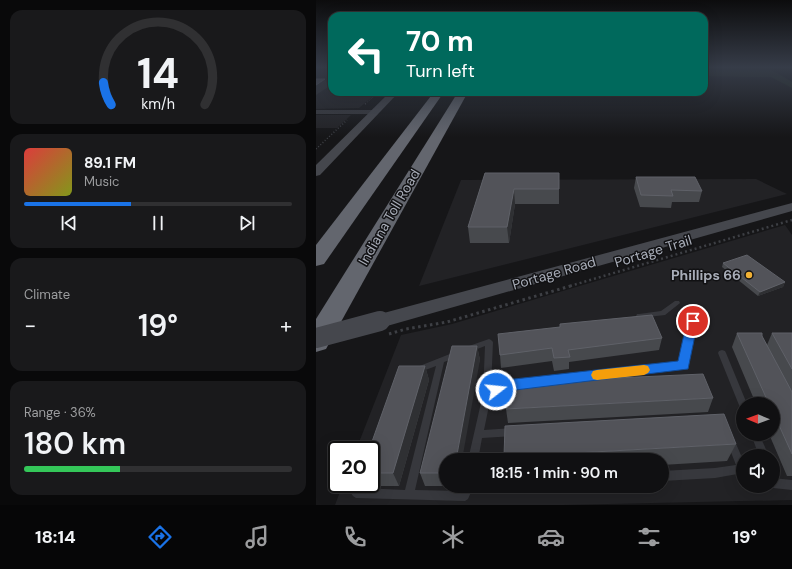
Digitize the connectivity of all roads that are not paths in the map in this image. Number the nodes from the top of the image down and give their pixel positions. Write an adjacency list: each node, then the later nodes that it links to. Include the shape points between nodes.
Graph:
1 (380, 96): 5 (main road)
2 (391, 96): 7 (main road)
3 (436, 96): 11 (highway, Indiana Toll Road)
4 (461, 96): 16 (highway, Indiana Toll Road)
5 (364, 108): 6 (street); 7 (street); 8 (main road)
6 (316, 112)
7 (374, 112): 9 (main road)
8 (336, 137)
9 (316, 172)
10 (792, 207): 15 (main road, Portage Road, bridge, via 383,328)
11 (316, 259)
12 (677, 303): 13 (lane, via 663,313)
13 (633, 317)
14 (693, 321): 20 (lane, via 684,365 505,385)
15 (316, 338)
16 (316, 342)
17 (722, 353): 21 (lane)
18 (441, 361): 19 (lane); 20 (lane, via 489,342); 33 (lane)
19 (412, 372)
20 (487, 394): 23 (lane)
21 (740, 397)
22 (518, 432): 23 (lane)
23 (479, 434): 25 (lane)
24 (728, 434): 26 (lane)
25 (475, 453)
26 (736, 455)
27 (736, 471): 28 (lane)
28 (669, 476)
29 (780, 483): 30 (lane)
30 (792, 484)
31 (356, 493): 33 (lane)
32 (466, 493): 33 (lane, via 465,496)
33 (409, 494)

